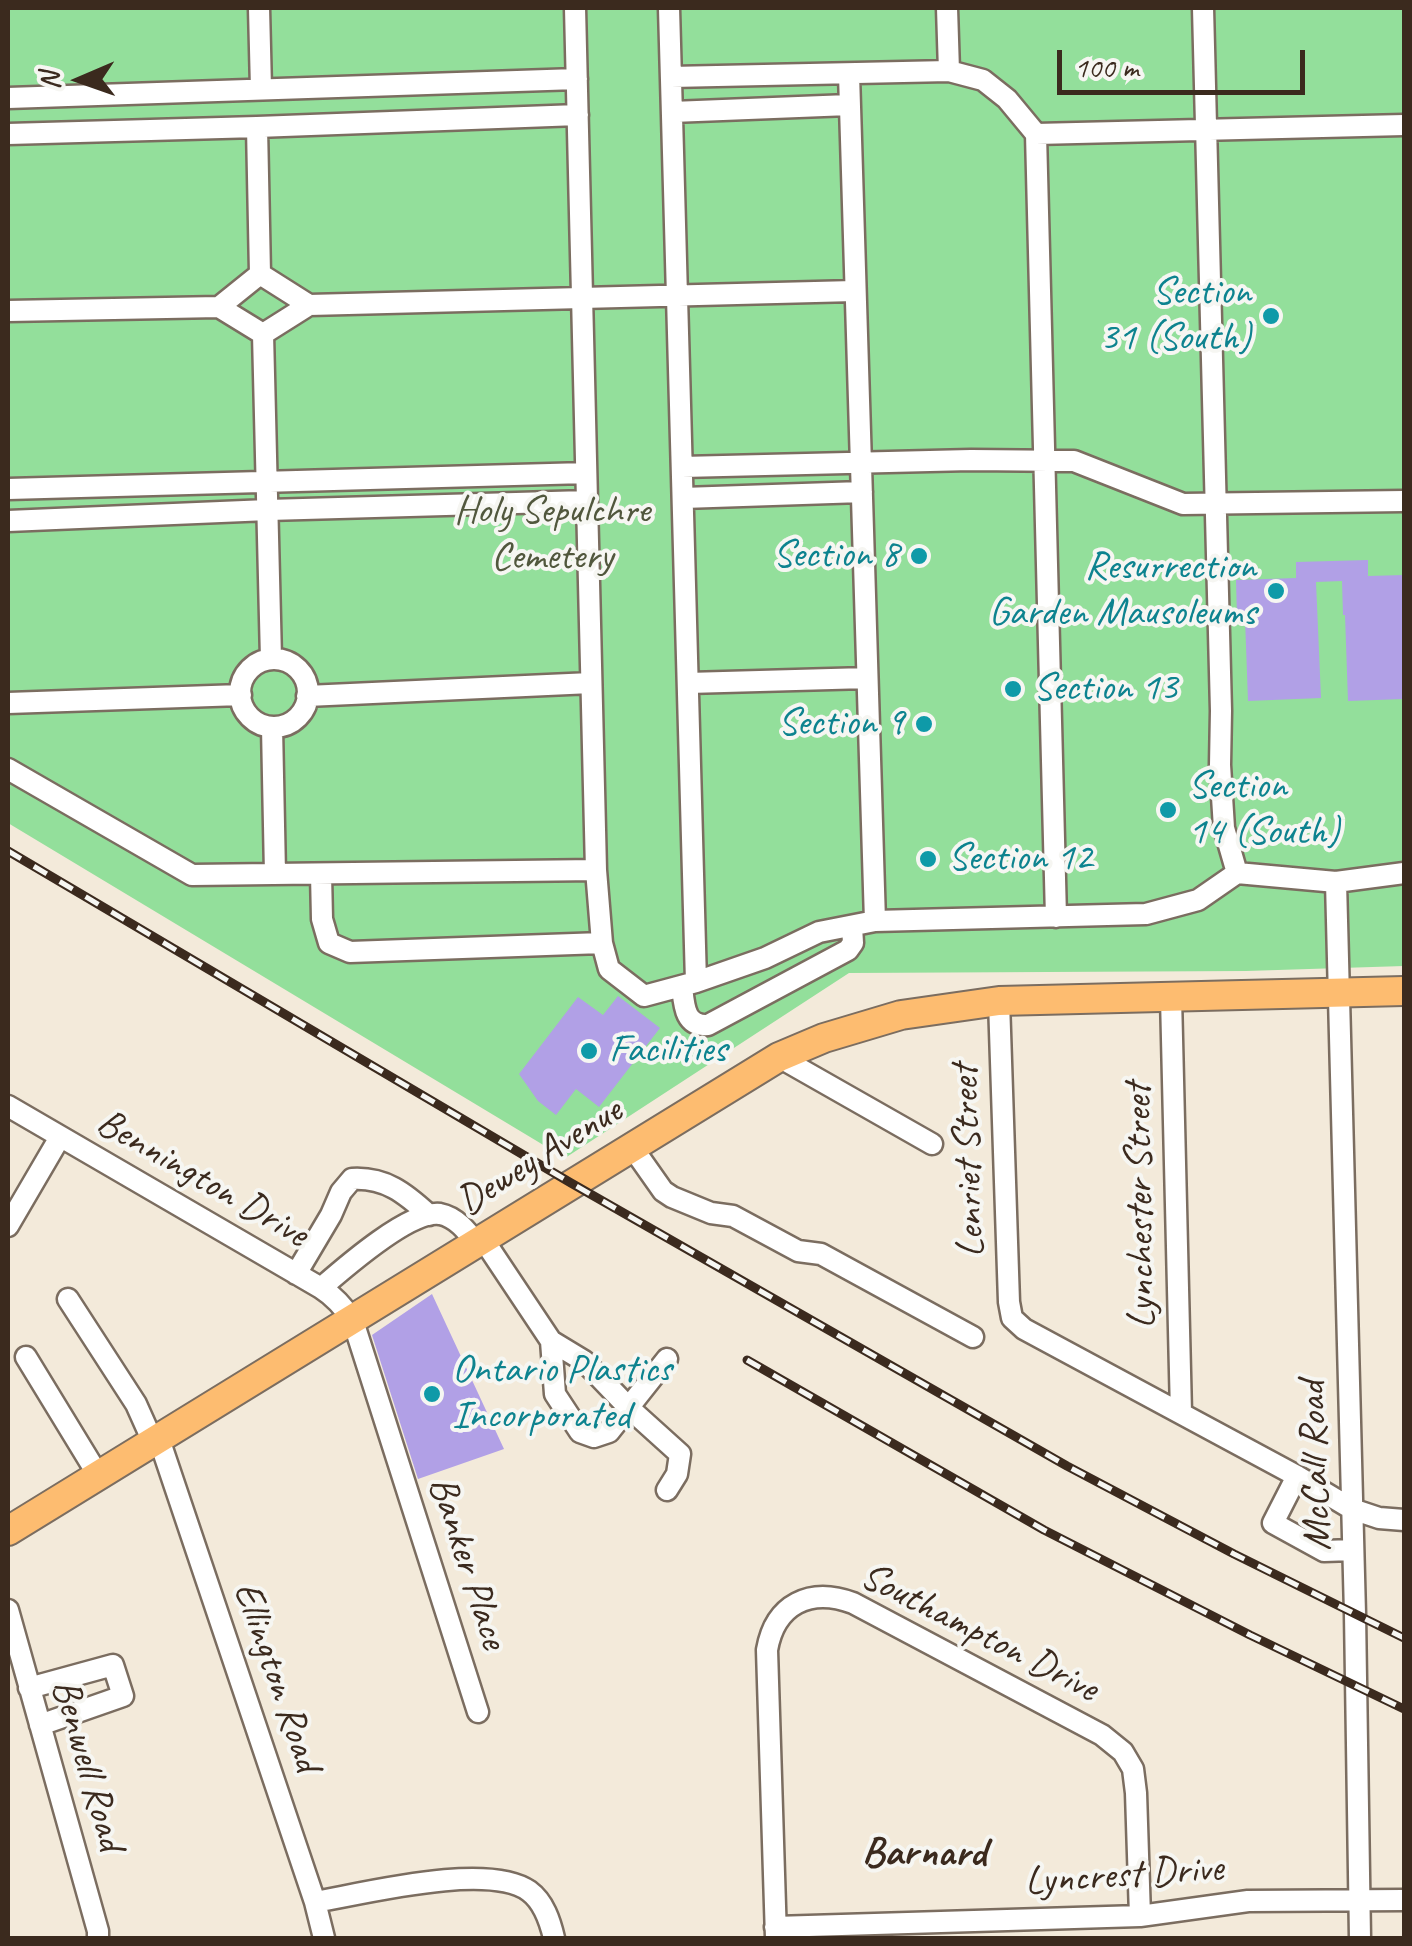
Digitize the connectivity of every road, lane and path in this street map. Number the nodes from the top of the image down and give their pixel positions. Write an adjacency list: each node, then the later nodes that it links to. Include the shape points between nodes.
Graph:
1 (259, 8): 11 (street)
2 (576, 8): 9 (street)
3 (669, 8): 8 (street)
4 (947, 8): 6 (street)
5 (1203, 8): 19 (street)
6 (949, 72): 7 (street); 21 (street, via 983,80)
7 (848, 74): 8 (street); 13 (street)
8 (671, 77): 14 (street)
9 (577, 78): 11 (street); 15 (street)
10 (229, 90): 11 (street); 12 (street); 18 (street)
11 (261, 90)
12 (8, 98)
13 (850, 106): 14 (street); 23 (street)
14 (672, 112): 24 (street)
15 (578, 115): 17 (street); 25 (street)
16 (1404, 125): 19 (street)
17 (257, 127): 18 (street); 22 (street)
18 (230, 128): 20 (street)
19 (1208, 130): 21 (street); 40 (street)
20 (8, 134)
21 (1036, 134): 30 (street)
22 (260, 274): 26 (street); 27 (street)
23 (854, 291): 24 (street); 31 (street)
24 (677, 296): 25 (street); 32 (street)
25 (582, 297): 26 (street); 33 (street)
26 (309, 305): 29 (street)
27 (219, 307): 28 (street); 29 (street)
28 (8, 311)
29 (263, 334): 34 (street)
30 (1043, 460): 31 (street); 40 (street, via 1074,460 1183,504); 58 (street)
31 (860, 464): 32 (street); 36 (street)
32 (682, 466): 37 (street)
33 (586, 473): 34 (street); 38 (street)
34 (267, 481): 35 (street); 41 (street)
35 (8, 490)
36 (862, 492): 37 (street); 44 (street)
37 (683, 498): 46 (street)
38 (587, 501): 41 (street); 45 (street)
39 (1404, 501): 40 (street)
40 (1215, 506): 53 (street, via 1220,766 1224,828)
41 (268, 510): 42 (street); 43 (street)
42 (8, 522)
43 (271, 660): 47 (street, via 246,676); 48 (street, via 301,672)
44 (868, 678): 46 (street); 59 (street)
45 (591, 683): 48 (street); 52 (street)
46 (688, 683): 62 (street)
47 (241, 696): 49 (street); 50 (street, via 254,720)
48 (307, 696): 50 (street, via 294,722)
49 (8, 703)
50 (272, 727): 55 (street)
51 (8, 768): 55 (street, via 192,875)
52 (596, 870): 56 (street); 61 (street)
53 (1238, 873): 57 (street); 58 (street, via 1198,900 1146,914)
54 (1404, 873): 57 (street)
55 (275, 874): 56 (street)
56 (321, 874): 61 (street, via 329,943 350,952)
57 (1336, 882): 64 (street, McCall Road)
58 (1056, 917): 59 (street)
59 (875, 922): 60 (street)
60 (852, 926): 62 (street, via 819,932); 62 (street, via 848,950 708,1025 690,1022 684,1010)
61 (602, 943): 62 (street, via 609,969 644,996)
62 (689, 984)
63 (1404, 991): 64 (main road, Dewey Avenue)
64 (1338, 992): 65 (main road, Dewey Avenue); 89 (street, McCall Road)
65 (1171, 997): 66 (main road, Dewey Avenue); 84 (street, Lynchester Street)
66 (999, 1001): 67 (main road, Dewey Avenue, via 900,1015); 84 (street, Lenriet Street, via 1012,1318)
67 (780, 1058): 70 (street); 71 (main road, Dewey Avenue)
68 (8, 1106): 69 (street, Bennington Drive)
69 (60, 1136): 73 (street); 75 (street, Bennington Drive)
70 (932, 1144)
71 (632, 1147): 74 (main road, Dewey Avenue); 79 (street, via 672,1197 733,1216 798,1251 821,1254)
72 (429, 1215): 74 (street, via 442,1214); 75 (street, via 380,1180 352,1179); 76 (street, via 400,1227)
73 (8, 1226)
74 (479, 1241): 78 (main road, Dewey Avenue); 80 (street)
75 (296, 1274): 76 (street, Bennington Drive)
76 (321, 1288): 78 (street, Bennington Drive)
77 (68, 1299): 85 (street, Ellington Road)
78 (353, 1321): 85 (main road, Dewey Avenue); 95 (street, Banker Place)
79 (973, 1337)
80 (551, 1341): 83 (street, via 584,1361); 83 (street, via 555,1394 580,1432 608,1432)
81 (26, 1357): 86 (street)
82 (667, 1359): 83 (street)
83 (629, 1408): 88 (street, via 680,1454)
84 (1181, 1413): 87 (street)
85 (156, 1441): 86 (main road, Dewey Avenue); 99 (street, Ellington Road)
86 (98, 1475): 91 (main road, Dewey Avenue)
87 (1297, 1476): 89 (street); 92 (street, via 1273,1523 1324,1550)
88 (667, 1490)
89 (1352, 1509): 90 (street); 92 (street, McCall Road)
90 (1404, 1520)
91 (8, 1531)
92 (1353, 1550): 98 (street, McCall Road)
93 (8, 1610): 94 (street, Benwell Road)
94 (30, 1688): 96 (street, Benwell Road); 96 (street, via 113,1664 123,1696)
95 (478, 1712)
96 (40, 1725): 102 (street, Benwell Road)
97 (1404, 1900): 98 (street, Lyncrest Drive)
98 (1359, 1901): 100 (street, Lyncrest Drive, via 1248,1901); 105 (street, McCall Road)
99 (316, 1902): 103 (street, Ellington Road); 104 (street, via 496,1878 537,1898)
100 (1140, 1916): 101 (street, Lyncrest Drive); 101 (street, Southampton Drive, via 1136,1794 1123,1752 853,1603 820,1596 782,1614 767,1650)
101 (775, 1933)
102 (98, 1938)
103 (324, 1938)
104 (554, 1938)
105 (1360, 1938)

